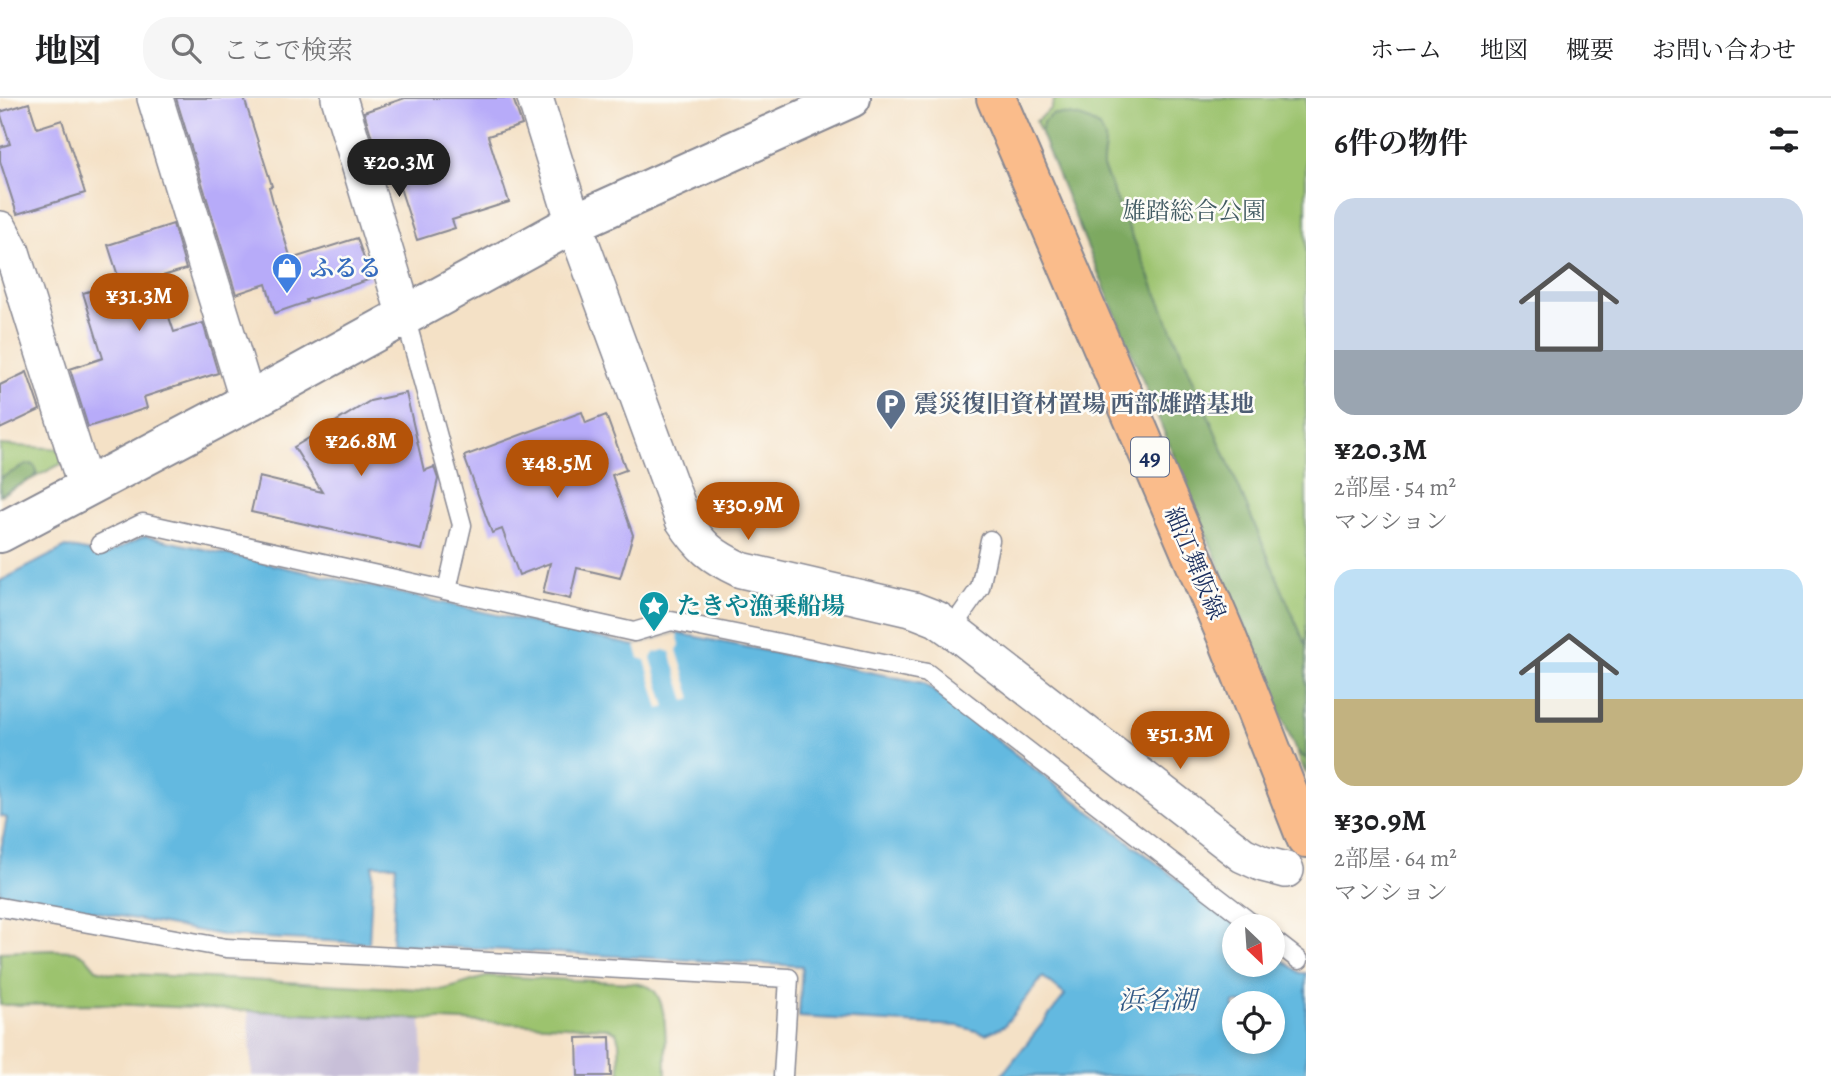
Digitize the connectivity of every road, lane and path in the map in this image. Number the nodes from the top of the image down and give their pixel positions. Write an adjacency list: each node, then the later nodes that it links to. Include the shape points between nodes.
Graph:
1 (155, 98): 9 (street)
2 (339, 98): 8 (street)
3 (535, 98): 6 (street)
4 (850, 98): 6 (street)
5 (996, 98): 16 (main road, 細江舞阪線 / 49, via 1226,635)
6 (574, 223): 8 (street); 15 (street, via 683,520 699,543 741,570 915,610)
7 (0, 229): 10 (street, via 12,252)
8 (405, 316): 9 (street); 14 (lane, via 462,525)
9 (248, 402): 10 (street)
10 (86, 488): 11 (street)
11 (0, 533)
12 (990, 540): 15 (lane, via 980,588)
13 (100, 544): 14 (lane, via 144,523)
14 (447, 590): 19 (lane, via 634,632 671,621 927,673)
15 (951, 629): 17 (street, via 1243,855)
16 (1302, 829)
17 (1286, 870)
18 (0, 907): 22 (lane, via 226,948 789,978)
19 (1239, 914)
20 (1285, 949): 21 (lane)
21 (1299, 960)
22 (783, 1076)

